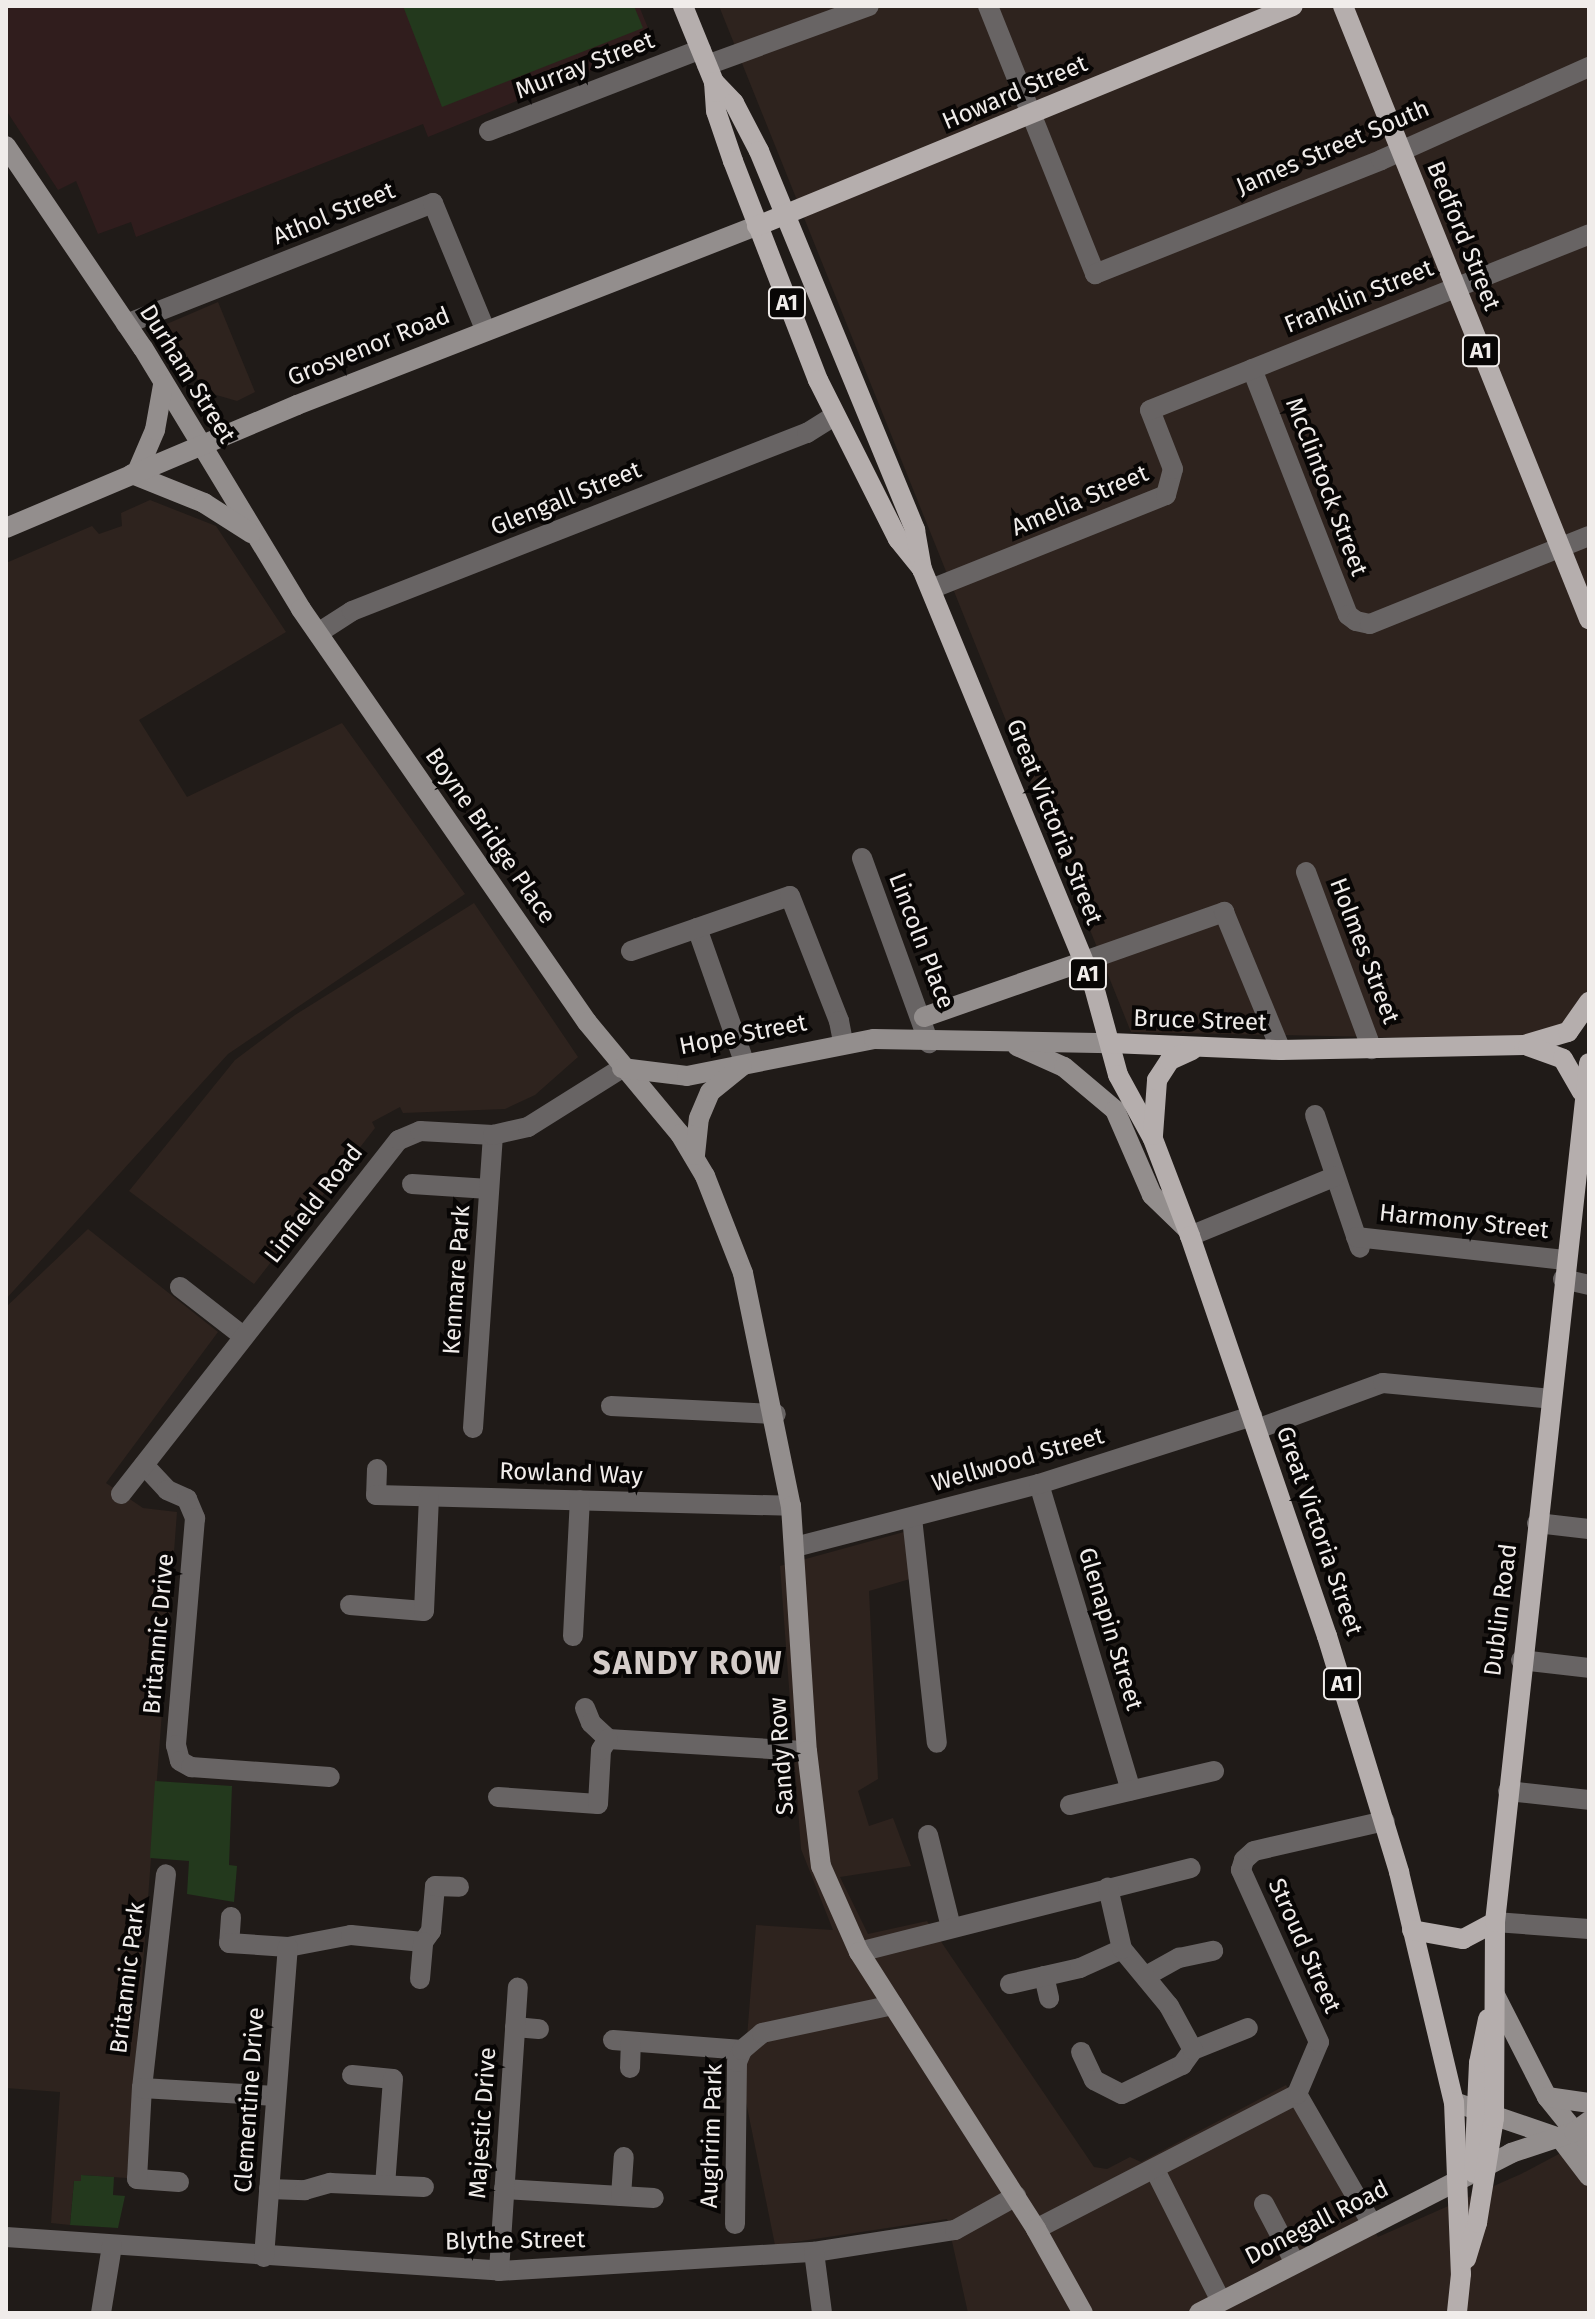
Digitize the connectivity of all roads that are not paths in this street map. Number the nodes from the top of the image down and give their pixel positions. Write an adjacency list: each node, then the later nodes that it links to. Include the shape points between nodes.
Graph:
1 (683, 6): 6 (main road, A1)
2 (869, 6): 6 (street, Murray Street)
3 (988, 6): 8 (street)
4 (1293, 6): 8 (main road, Howard Street)
5 (1343, 6): 11 (main road, Bedford Street / A1)
6 (707, 66): 9 (street, Murray Street); 12 (main road, A1, via 734,103); 13 (main road, A1, via 716,111)
7 (1589, 67): 11 (street, James Street South)
8 (1032, 114): 11 (street, James Street South, via 1095,274); 12 (main road, Howard Street)
9 (489, 131)
10 (6, 146): 16 (main road, Durham Street)
11 (1400, 152): 15 (main road, Bedford Street / A1)
12 (785, 215): 13 (main road, Howard Street); 28 (main road, Great Victoria Street / A1, via 915,530)
13 (757, 226): 17 (main road, Grosvenor Road); 21 (main road, Great Victoria Street / A1)
14 (1589, 234): 15 (street, Franklin Street)
15 (1455, 286): 18 (street, Franklin Street); 27 (main road, Bedford Street / A1)
16 (126, 324): 17 (street, Athol Street, via 433,203); 19 (main road, Durham Street)
17 (485, 329): 22 (main road, Grosvenor Road)
18 (1252, 369): 20 (street, Franklin Street); 27 (street, McClintock Street, via 1348,615 1356,621 1370,624)
19 (163, 385): 22 (main road, Durham Street); 23 (main road, via 155,430)
20 (1150, 410): 29 (street, Amelia Street, via 1173,469 1166,495)
21 (834, 416): 28 (main road, Great Victoria Street / A1, via 898,539); 31 (street, Glengall Street, via 807,433 352,611)
22 (199, 446): 23 (main road, Grosvenor Road); 26 (main road, Durham Street)
23 (134, 473): 24 (main road, Grosvenor Road); 26 (main road, via 204,503)
24 (6, 528)
25 (1589, 536): 27 (street)
26 (258, 538): 31 (main road, Durham Street)
27 (1562, 549): 30 (main road, Bedford Street / A1)
28 (922, 569): 29 (main road, Great Victoria Street / A1)
29 (931, 589): 36 (main road, Great Victoria Street / A1)
30 (1589, 619)
31 (318, 633): 50 (main road, Boyne Bridge Place)
32 (862, 858): 38 (street, Lincoln Place)
33 (1306, 872): 46 (street, Holmes Street)
34 (697, 928): 35 (street); 40 (street, via 790,896); 49 (street)
35 (631, 951)
36 (1082, 962): 38 (main road); 42 (main road, Great Victoria Street / A1); 47 (street, via 1224,912)
37 (1589, 1002): 43 (main road, Bruce Street, via 1568,1032)
38 (924, 1017): 41 (street, Lincoln Place)
39 (874, 1039): 40 (main road, Hope Street); 41 (main road, Bruce Street)
40 (843, 1042): 49 (main road, Hope Street)
41 (929, 1043): 44 (main road, Bruce Street)
42 (1111, 1043): 44 (main road, Bruce Street); 45 (main road, Bruce Street); 54 (main road, Great Victoria Street / A1, via 1128,1100)
43 (1524, 1045): 46 (main road, Bruce Street); 51 (main road, Bruce Street, via 1563,1059)
44 (1015, 1046): 59 (main road, via 1064,1067 1106,1101 1152,1195)
45 (1197, 1049): 47 (main road, Bruce Street); 54 (main road, Great Victoria Street / A1, via 1170,1060 1157,1080 1151,1109)
46 (1372, 1049): 47 (main road, Bruce Street)
47 (1281, 1050)
48 (1589, 1063): 51 (main road, Dublin Road / A1)
49 (745, 1064): 50 (main road, Hope Street, via 687,1076); 55 (main road, via 710,1092 699,1118)
50 (622, 1068): 53 (street, Linfield Road, via 528,1127); 55 (main road, Sandy Row)
51 (1582, 1092): 60 (main road, Dublin Road / A1)
52 (1315, 1115): 56 (street)
53 (493, 1135): 58 (street, Kenmare Park); 63 (street, Linfield Road, via 420,1131 399,1140)
54 (1153, 1139): 59 (main road, Great Victoria Street / A1)
55 (695, 1155): 66 (main road, Sandy Row, via 743,1273)
56 (1334, 1177): 59 (street); 60 (street, Harmony Street, via 1358,1242)
57 (412, 1184): 58 (street)
58 (489, 1189): 68 (street, Kenmare Park)
59 (1188, 1233): 67 (main road, Great Victoria Street / A1)
60 (1564, 1269): 61 (street, Harmony Street); 64 (main road, Dublin Road / A1)
61 (1589, 1285)
62 (180, 1287): 63 (street)
63 (243, 1336): 69 (street, Linfield Road)
64 (1551, 1399): 67 (street, Wellwood Street, via 1383,1383); 77 (main road, Dublin Road / A1)
65 (611, 1406): 66 (street)
66 (776, 1414): 75 (main road, Sandy Row)
67 (1255, 1422): 71 (street, Wellwood Street); 97 (main road, Great Victoria Street / A1)
68 (473, 1428)
69 (144, 1465): 72 (street, Linfield Road); 88 (street, Britannic Drive, via 167,1490 187,1499 195,1518 177,1756 185,1766)
70 (377, 1469): 73 (street, Rowland Way, via 376,1495)
71 (1039, 1484): 76 (street, Wellwood Street); 91 (street, Glenapin Street)
72 (121, 1494)
73 (429, 1498): 74 (street, Rowland Way); 80 (street, via 424,1611)
74 (580, 1500): 75 (street, Rowland Way); 81 (street)
75 (791, 1506): 79 (main road, Sandy Row)
76 (912, 1518): 79 (street, Wellwood Street); 86 (street)
77 (1537, 1523): 78 (street); 82 (main road, Dublin Road / A1)
78 (1589, 1529)
79 (795, 1547): 87 (main road, Sandy Row)
80 (350, 1605)
81 (573, 1636)
82 (1521, 1660): 83 (street); 92 (main road, Dublin Road / A1)
83 (1589, 1668)
84 (585, 1708): 85 (street, via 591,1723)
85 (608, 1739): 87 (street); 94 (street, via 601,1750 598,1804)
86 (937, 1743)
87 (807, 1751): 112 (main road, Sandy Row, via 821,1866)
88 (247, 1770): 90 (street, Britannic Drive); 93 (street)
89 (1214, 1771): 91 (street)
90 (330, 1777)
91 (1131, 1790): 96 (street)
92 (1508, 1791): 95 (street); 104 (main road, Dublin Road / A1)
93 (246, 1792)
94 (498, 1797)
95 (1589, 1800)
96 (1070, 1805)
97 (1385, 1821): 107 (main road, Great Victoria Street / A1); 130 (street, Stroud Street, via 1254,1851 1244,1860 1241,1870 1319,2042)
98 (928, 1835): 105 (street)
99 (1191, 1868): 102 (street)
100 (166, 1874): 129 (street, Britannic Park)
101 (459, 1887): 108 (street, via 435,1886 431,1931)
102 (1108, 1888): 105 (street); 110 (street)
103 (231, 1917): 109 (street, via 229,1943)
104 (1495, 1922): 106 (street); 107 (main road, via 1463,1939); 118 (main road, Dublin Road / A1)
105 (951, 1927): 112 (street)
106 (1589, 1929)
107 (1412, 1930): 133 (main road, Great Victoria Street / A1)
108 (423, 1942): 109 (street, via 351,1935); 115 (street)
109 (288, 1947): 131 (street, Clementine Drive)
110 (1122, 1949): 113 (street, via 1080,1968); 114 (street)
111 (1213, 1951): 114 (street, via 1179,1958)
112 (859, 1952): 120 (main road, Sandy Row)
113 (1044, 1976): 116 (street); 119 (street)
114 (1146, 1976): 125 (street)
115 (420, 1979)
116 (1010, 1984)
117 (518, 1988): 121 (street, Majestic Drive)
118 (1495, 1990): 132 (main road); 135 (main road, Dublin Road / A1)
119 (1049, 1998)
120 (893, 2005): 124 (street, via 762,2033); 148 (main road, Sandy Row)
121 (515, 2027): 123 (street, Majestic Drive); 146 (street, Majestic Drive)
122 (1248, 2028): 125 (street)
123 (539, 2029)
124 (742, 2050): 127 (street, via 622,2041); 151 (street, Aughrim Park, via 737,2062)
125 (1193, 2050): 126 (street, via 1182,2065 1122,2094 1094,2080)
126 (1081, 2052)
127 (630, 2068)
128 (352, 2075): 143 (street, via 393,2079)
129 (142, 2088): 131 (street); 142 (street, Britannic Park, via 137,2179)
130 (1297, 2094): 139 (street); 152 (street)
131 (276, 2096): 145 (street, Clementine Drive)
132 (1547, 2097): 134 (main road); 136 (main road)
133 (1454, 2102): 135 (main road); 140 (main road, Great Victoria Street / A1)
134 (1589, 2103)
135 (1485, 2116): 136 (main road); 140 (main road, Dublin Road / A1)
136 (1574, 2130): 137 (main road); 140 (main road, Donegall Road); 141 (main road)
137 (1589, 2149)
138 (624, 2157): 147 (street)
139 (1155, 2170): 153 (street); 161 (street)
140 (1473, 2173): 152 (main road, Donegall Road); 160 (main road, A1); 160 (main road, A1)
141 (1589, 2176)
142 (179, 2182)
143 (385, 2185): 144 (street); 145 (street)
144 (424, 2187)
145 (269, 2189): 157 (street, Clementine Drive)
146 (504, 2189): 147 (street); 159 (street, Majestic Drive)
147 (621, 2196): 149 (street)
148 (1016, 2196): 153 (main road, Sandy Row); 156 (street, Blythe Street, via 955,2230)
149 (654, 2198)
150 (1264, 2204): 158 (street)
151 (735, 2224)
152 (1372, 2224): 158 (main road, Donegall Road)
153 (1036, 2229): 164 (main road, Sandy Row)
154 (6, 2237): 155 (street, Blythe Street)
155 (112, 2246): 157 (street, Blythe Street); 162 (street)
156 (814, 2252): 159 (street, Blythe Street); 163 (street)
157 (264, 2257): 159 (street, Blythe Street)
158 (1295, 2263): 161 (main road, Donegall Road)
159 (499, 2271)
160 (1461, 2274): 166 (main road, A1)
161 (1221, 2301): 165 (main road, Donegall Road)
162 (101, 2313)
163 (822, 2313)
164 (1083, 2313)
165 (1199, 2313)
166 (1457, 2313)

